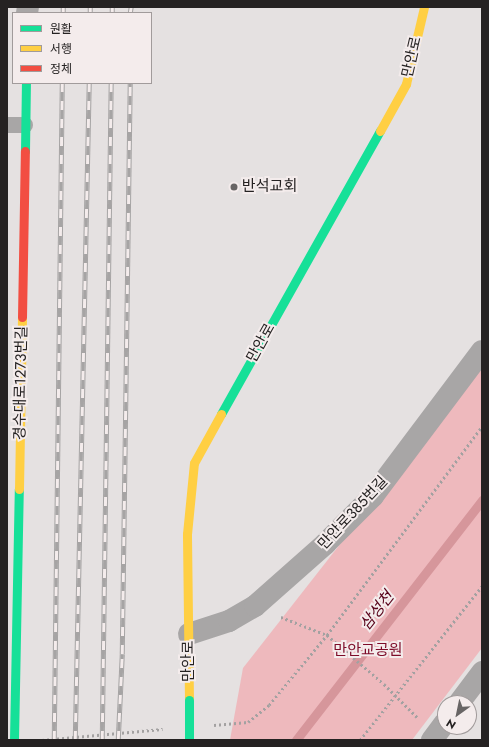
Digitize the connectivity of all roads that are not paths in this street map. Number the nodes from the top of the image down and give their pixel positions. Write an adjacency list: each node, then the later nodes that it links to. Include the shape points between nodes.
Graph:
1 (424, 7): 6 (street, 만안로, via 406,84 194,463 188,534)
2 (26, 84): 4 (street, 경수대로1273번길)
3 (7, 125): 4 (lane)
4 (25, 125): 9 (street, 경수대로1273번길)
5 (482, 351): 6 (street, 만안로385번길, via 373,496 325,544 255,606 229,621)
6 (189, 634): 11 (street, 만안로, bridge)
7 (482, 672): 8 (street)
8 (465, 695)
9 (13, 699): 10 (street, 경수대로1273번길)
10 (14, 740)
11 (189, 740)

